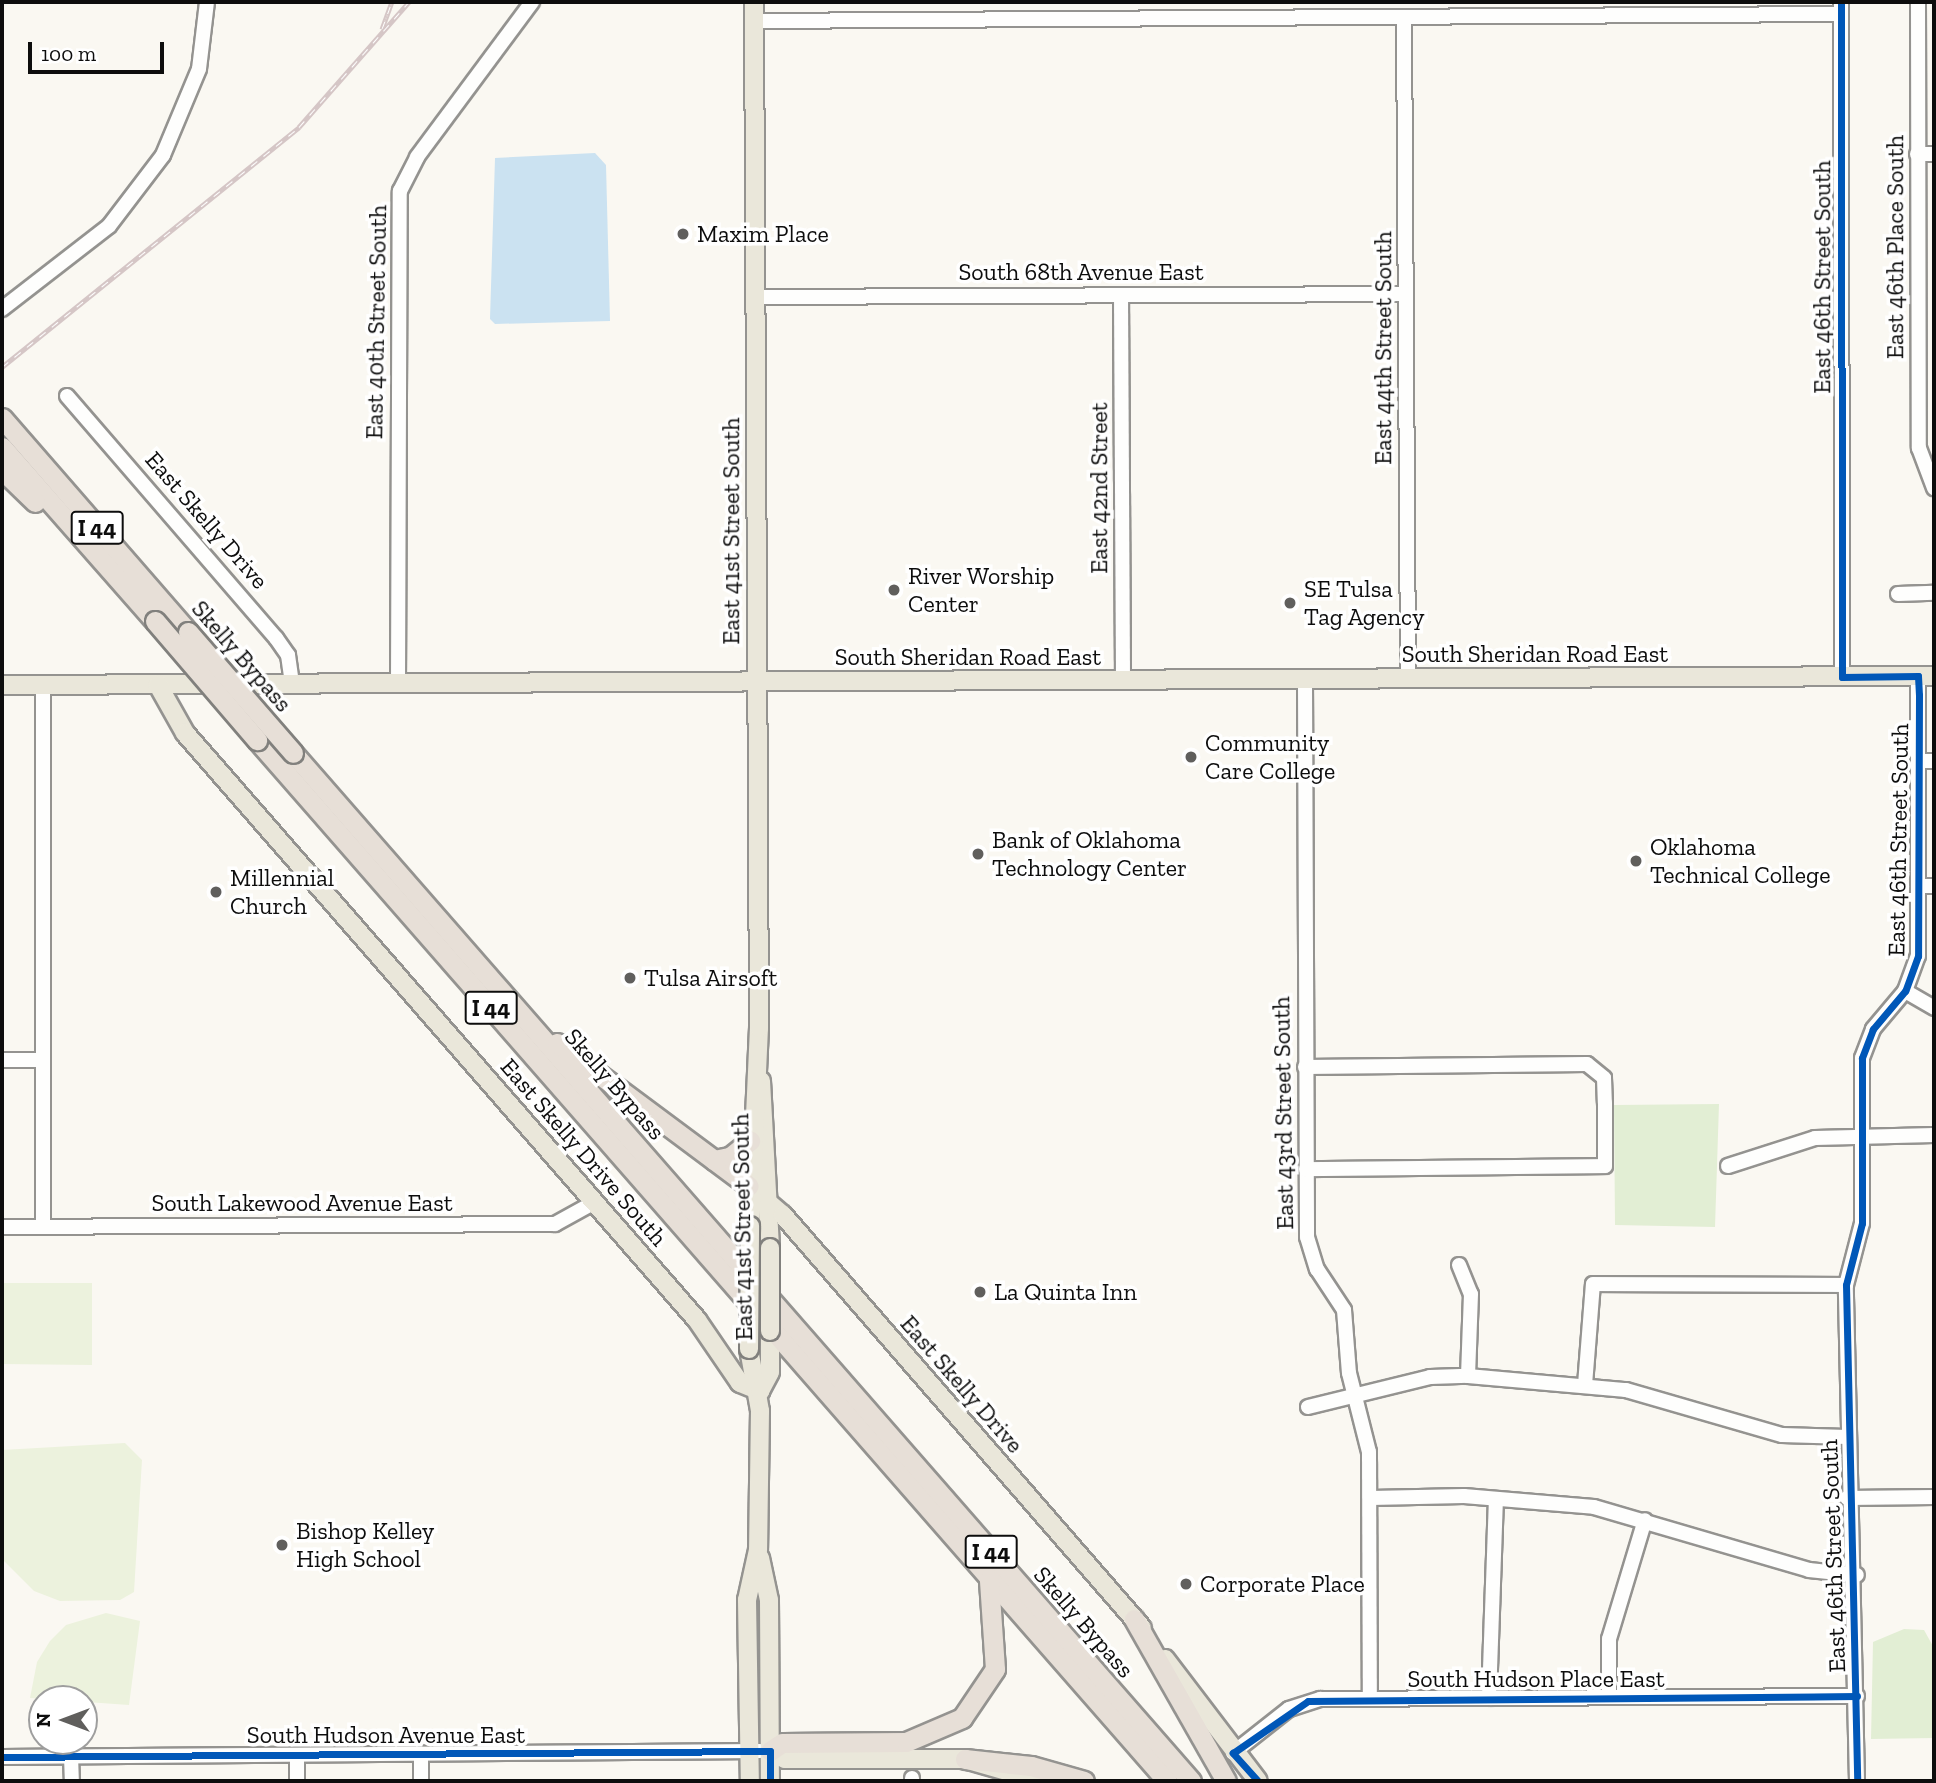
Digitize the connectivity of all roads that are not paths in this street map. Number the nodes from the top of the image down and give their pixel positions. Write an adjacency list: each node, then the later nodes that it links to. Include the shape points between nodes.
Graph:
1 (207, 2): 13 (street, via 199,69 163,155 109,226)
2 (532, 2): 28 (street, East 40th Street South, via 417,157 400,191)
3 (754, 2): 7 (main road, East 41st Street South)
4 (1918, 2): 8 (street, East 46th Place South)
5 (1841, 8): 6 (street); 23 (street, East 46th Street South)
6 (1404, 17): 7 (street); 10 (street, East 44th Street South)
7 (755, 21): 12 (main road, East 41st Street South)
8 (1917, 154): 9 (street); 18 (street, East 46th Place South, via 1919,448)
9 (1934, 154)
10 (1406, 294): 11 (street, South 68th Avenue East); 24 (street, East 44th Street South)
11 (1121, 295): 12 (street, South 68th Avenue East); 25 (street, East 42nd Street)
12 (756, 297): 27 (main road, East 41st Street South)
13 (2, 309)
14 (67, 396): 32 (street, East Skelly Drive, via 276,638 288,654)
15 (4, 421): 39 (highway, Skelly Bypass / I 44, bridge)
16 (2, 447): 21 (highway, Skelly Bypass / I 44)
17 (2, 470): 21 (highway)
18 (1934, 488)
19 (1934, 593): 20 (street)
20 (1898, 594)
21 (155, 621): 70 (highway, Skelly Bypass / I 44, bridge)
22 (1926, 676): 23 (main road, South Sheridan Road East); 33 (street, East 46th Street South)
23 (1842, 677): 24 (main road, South Sheridan Road East)
24 (1408, 680): 26 (main road, South Sheridan Road East)
25 (1122, 681): 26 (main road, South Sheridan Road East); 27 (main road, South Sheridan Road East)
26 (1305, 681): 43 (street, East 43rd Street South)
27 (756, 683): 28 (main road, South Sheridan Road East); 40 (main road, East 41st Street South)
28 (398, 684): 32 (main road, South Sheridan Road East)
29 (2, 685): 30 (main road, South Sheridan Road East)
30 (43, 685): 31 (main road, South Sheridan Road East); 42 (street)
31 (158, 685): 32 (main road, South Sheridan Road East); 51 (main road, East Skelly Drive South, via 185,733)
32 (292, 685)
33 (1919, 761): 34 (street); 35 (street, East 46th Street South)
34 (1934, 761)
35 (1919, 886): 36 (street); 37 (street, East 46th Street South, via 1917,963)
36 (1934, 886)
37 (1905, 991): 38 (street); 44 (street, East 46th Street South, via 1866,1042)
38 (1934, 1008)
39 (527, 1021): 47 (highway); 92 (highway, Skelly Bypass / I 44)
40 (758, 1059): 46 (main road, East 41st Street South); 52 (main road, East 41st Street South)
41 (2, 1060): 42 (street)
42 (42, 1060): 54 (street)
43 (1305, 1067): 49 (street, East 43rd Street South); 49 (street, via 1587,1064 1604,1078 1605,1166)
44 (1860, 1135): 45 (street); 48 (street, via 1815,1138); 56 (street, East 46th Street South, via 1862,1223)
45 (1934, 1135)
46 (750, 1141): 47 (highway, via 730,1157); 50 (main road, East 41st Street South)
47 (714, 1160): 50 (highway)
48 (1728, 1166)
49 (1306, 1169): 60 (street, East 43rd Street South, via 1308,1247 1344,1310)
50 (750, 1186): 52 (main road, East Skelly Drive); 59 (main road, East 41st Street South, bridge, via 749,1349)
51 (595, 1202): 54 (street, South Lakewood Avenue East, via 555,1224); 59 (main road, East Skelly Drive South, via 697,1320 740,1383)
52 (770, 1205): 59 (main road, East 41st Street South, bridge, via 769,1372); 71 (main road, East Skelly Drive)
53 (2, 1227): 54 (street, South Lakewood Avenue East)
54 (43, 1227)
55 (1460, 1265): 57 (street, via 1471,1294)
56 (1846, 1285): 58 (street, via 1593,1284); 62 (street, East 46th Street South)
57 (1468, 1376): 58 (street); 60 (street, via 1430,1377)
58 (1585, 1385): 62 (street, via 1626,1390 1782,1436)
59 (760, 1391): 68 (main road, East 41st Street South)
60 (1355, 1399): 61 (street); 64 (street, East 43rd Street South, via 1369,1452)
61 (1308, 1408)
62 (1847, 1437): 65 (street, East 46th Street South)
63 (1934, 1497): 65 (street)
64 (1371, 1498): 66 (street); 75 (street, East 43rd Street South)
65 (1847, 1498): 69 (street, East 46th Street South)
66 (1496, 1499): 67 (street, via 1594,1507); 74 (street)
67 (1644, 1520): 69 (street, via 1809,1570); 73 (street, via 1609,1639)
68 (758, 1550): 76 (main road, East 41st Street South, via 769,1600); 77 (main road, East 41st Street South, via 747,1600)
69 (1857, 1575): 72 (street, East 46th Street South)
70 (989, 1578): 76 (highway, via 998,1656 982,1696 962,1718 906,1742 782,1743); 91 (highway, Skelly Bypass / I 44)
71 (1133, 1619): 78 (main road); 93 (highway)
72 (1857, 1696): 73 (street, South Hudson Place East); 95 (street, East 46th Street South)
73 (1609, 1697): 74 (street, South Hudson Place East)
74 (1489, 1698): 75 (street, South Hudson Place East)
75 (1370, 1699): 78 (street, South Hudson Place East, via 1299,1704)
76 (770, 1751): 77 (street, South Hudson Avenue East); 83 (main road, via 785,1759); 88 (main road, East 41st Street South)
77 (749, 1752): 80 (street, South Hudson Avenue East); 87 (main road, East 41st Street South)
78 (1233, 1753): 94 (main road)
79 (297, 1755): 80 (street, South Hudson Avenue East); 81 (street, South Hudson Avenue East); 85 (street)
80 (421, 1755): 86 (street)
81 (71, 1756): 82 (street, South Hudson Avenue East); 84 (street)
82 (2, 1757)
83 (965, 1759): 89 (main road); 90 (highway, via 1031,1766)
84 (72, 1781)
85 (297, 1781)
86 (421, 1781)
87 (750, 1781)
88 (770, 1781)
89 (1041, 1781)
90 (1084, 1781)
91 (1167, 1781)
92 (1191, 1781)
93 (1226, 1781)
94 (1258, 1781)
95 (1857, 1781)

